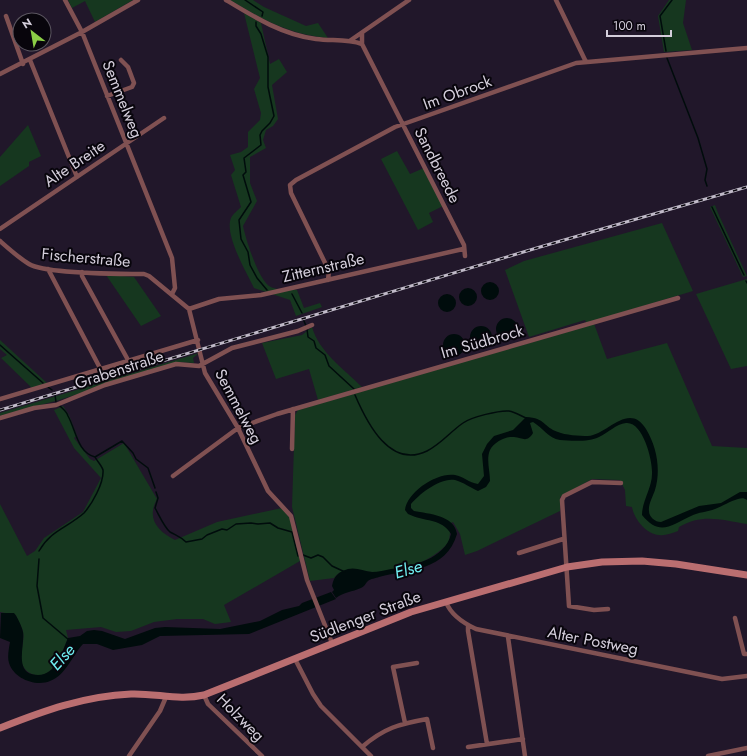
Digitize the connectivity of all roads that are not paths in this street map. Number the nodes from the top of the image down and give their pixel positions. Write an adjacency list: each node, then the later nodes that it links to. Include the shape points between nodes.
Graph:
1 (65, 0): 7 (street, Semmelweg)
2 (138, 0): 7 (street)
3 (226, 0): 9 (street, via 264,23 290,33 316,39)
4 (409, 0): 8 (street)
5 (556, 0): 14 (street)
6 (6, 16): 15 (street)
7 (82, 32): 12 (street); 17 (street, Semmelweg)
8 (362, 33): 9 (street); 10 (street, Sandbreede)
9 (351, 40): 10 (street)
10 (362, 44): 19 (street, Sandbreede)
11 (747, 48): 14 (street, Im Obrock)
12 (30, 60): 15 (street); 21 (street)
13 (122, 60): 17 (street, via 128,67 134,83 132,87)
14 (586, 62): 19 (street, Im Obrock, via 562,68)
15 (23, 64): 16 (street)
16 (0, 74)
17 (107, 96): 20 (street, Semmelweg)
18 (164, 118): 20 (street, Alte Breite)
19 (403, 124): 24 (street, Sandbreede, via 464,246); 28 (street, Im Obrock, via 302,176 290,185 329,271)
20 (126, 143): 21 (street, Alte Breite); 29 (street, Semmelweg, via 172,258 175,288)
21 (76, 177): 22 (street, Alte Breite)
22 (0, 229)
23 (0, 241): 26 (street, Fischerstraße, via 30,265)
24 (463, 249): 25 (street, Sandbreede); 28 (street, Zitternstraße)
25 (465, 256)
26 (48, 269): 27 (street, Fischerstraße); 36 (street)
27 (82, 272): 29 (street, Fischerstraße, via 144,274); 34 (street)
28 (328, 280): 31 (street, Zitternstraße, via 261,295 219,299)
29 (172, 294): 31 (street)
30 (678, 298): 38 (street, Im Südbrock)
31 (189, 309): 33 (street, Semmelweg)
32 (312, 325): 35 (street, Grabenstraße, via 232,348)
33 (198, 340): 34 (street); 35 (street, Semmelweg)
34 (128, 360): 36 (street)
35 (204, 364): 39 (street, Grabenstraße, via 176,364 56,404); 40 (street, Semmelweg, via 205,373)
36 (100, 368): 37 (street)
37 (0, 399)
38 (293, 410): 40 (street, Im Südbrock); 41 (street)
39 (0, 418)
40 (238, 428): 42 (street, Im Südbrock); 53 (street, Semmelweg, via 268,491 291,516 307,580)
41 (292, 449)
42 (173, 476)
43 (621, 483): 44 (street, via 592,482 564,496)
44 (563, 539): 45 (street); 46 (street)
45 (519, 553)
46 (567, 567): 47 (main road, Südlenger Straße, via 616,561 642,561); 48 (main road, Südlenger Straße); 49 (street, via 569,606 594,610)
47 (747, 576)
48 (446, 602): 51 (street, Alter Postweg, via 451,612); 53 (main road, Südlenger Straße, via 411,612)
49 (608, 609)
50 (735, 618): 54 (street, via 744,654)
51 (468, 626): 52 (street, Alter Postweg); 63 (street)
52 (508, 637): 57 (street, Alter Postweg, via 722,679); 62 (street)
53 (332, 643): 55 (main road, Südlenger Straße)
54 (747, 654)
55 (295, 659): 58 (main road, Südlenger Straße); 64 (street, via 321,706)
56 (417, 663): 60 (street, via 394,667)
57 (747, 676)
58 (204, 695): 59 (main road, Südlenger Straße, via 188,698); 69 (street, Holzweg, via 208,704)
59 (166, 697): 61 (main road, Südlenger Straße, via 133,694 98,697 46,710); 68 (street, via 160,711)
60 (405, 722): 64 (street, via 375,736); 66 (street, via 427,719)
61 (0, 728)
62 (523, 739): 63 (street); 71 (street)
63 (487, 744): 65 (street)
64 (362, 747): 70 (street)
65 (468, 747)
66 (433, 748)
67 (747, 748): 72 (street)
68 (129, 756)
69 (262, 756)
70 (371, 756)
71 (525, 756)
72 (708, 756)

